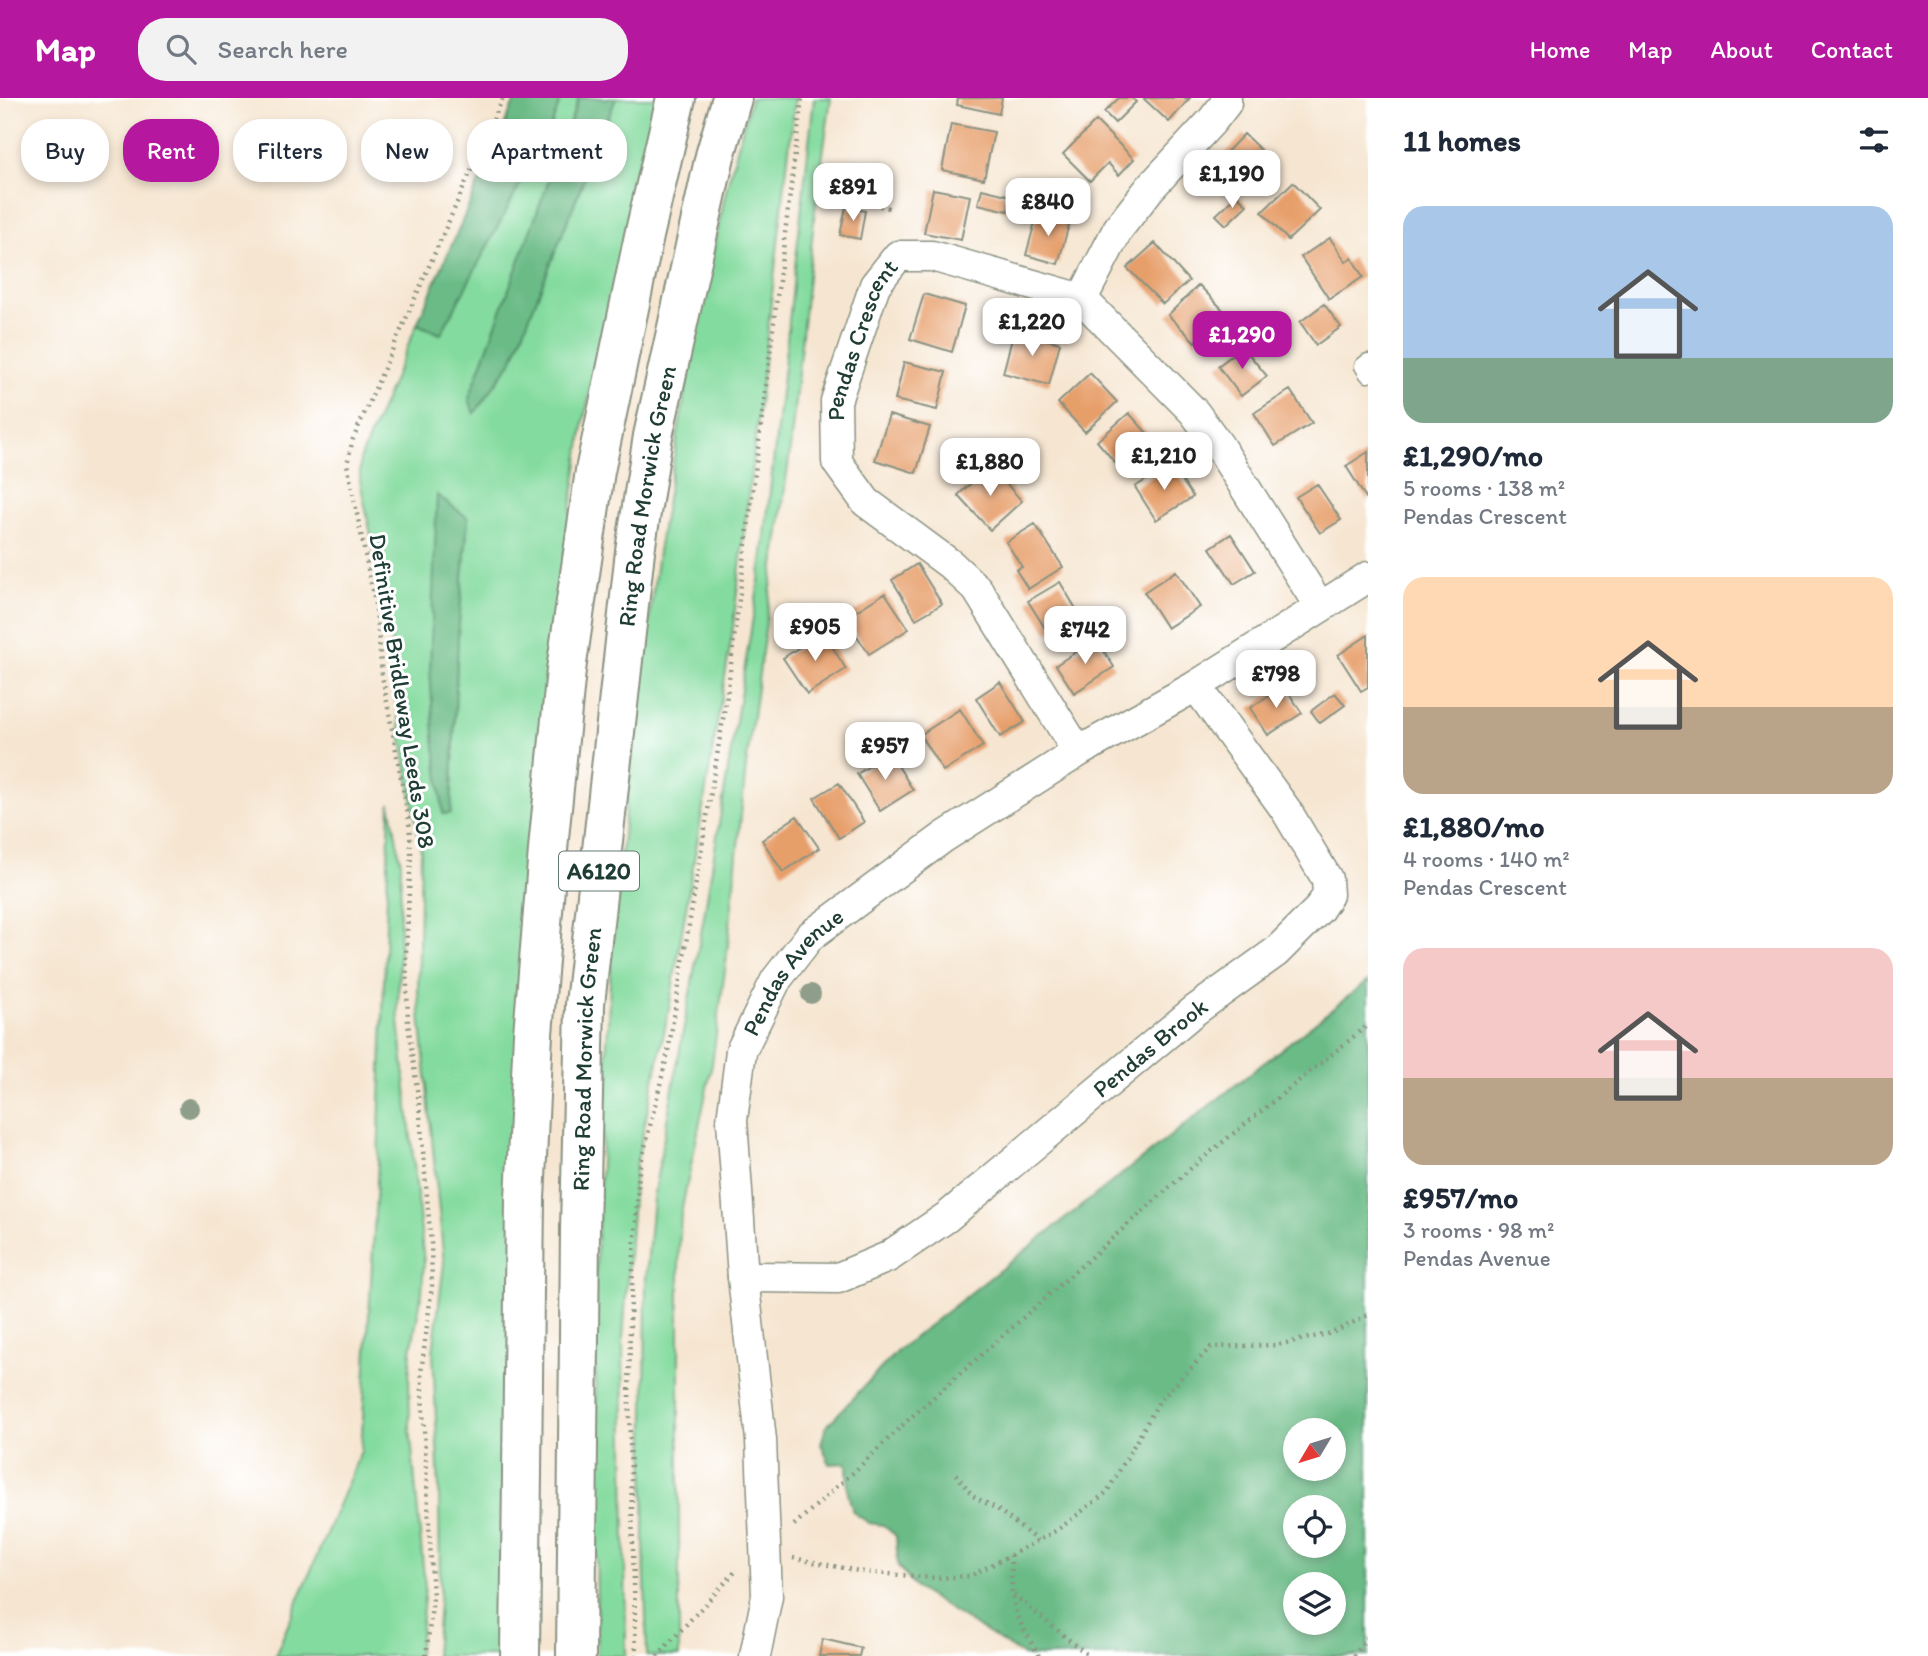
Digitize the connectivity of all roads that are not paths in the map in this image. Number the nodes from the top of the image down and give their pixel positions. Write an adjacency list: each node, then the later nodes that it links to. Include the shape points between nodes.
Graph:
1 (676, 98): 12 (highway, A6120, via 594,471 550,825 525,1199)
2 (732, 98): 13 (highway, Ring Road Morwick Green / A6120, via 715,156 649,461 633,564 585,1004)
3 (1226, 98): 4 (street, via 1212,121 1118,229)
4 (1082, 299): 8 (street, Pendas Crescent, via 1194,412); 10 (street, Pendas Crescent, via 932,256 898,256 875,285 836,401 836,462 866,502 977,589)
5 (1368, 362): 6 (lane, via 1363,366)
6 (1368, 374)
7 (1368, 577): 8 (street, Pendas Avenue)
8 (1320, 607): 9 (street, Pendas Avenue)
9 (1196, 686): 10 (street, Pendas Avenue); 11 (street, Pendas Brook, via 1286,810 1327,879 1328,895 1319,909 1276,952 1194,1011 947,1217 888,1257 838,1278)
10 (1078, 752): 11 (street, Pendas Avenue, via 944,837 810,936 776,980 741,1051 732,1120)
11 (743, 1277): 14 (street, Pendas Avenue, via 761,1440 767,1595)
12 (520, 1656)
13 (576, 1656)
14 (755, 1656)

